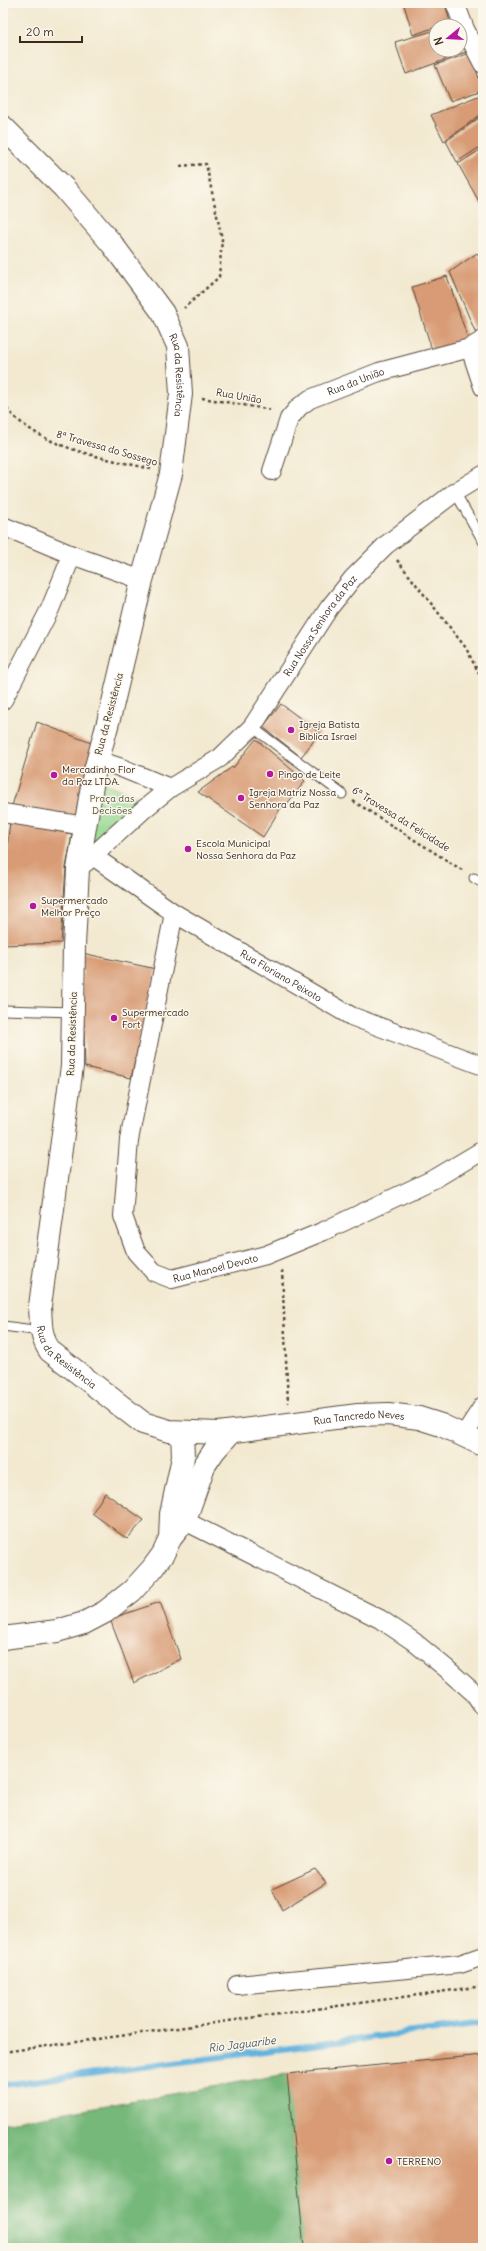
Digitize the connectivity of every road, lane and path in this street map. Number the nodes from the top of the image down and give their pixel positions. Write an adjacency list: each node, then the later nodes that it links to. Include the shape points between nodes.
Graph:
1 (455, 3): 2 (street)
2 (483, 64)
3 (3, 127): 5 (street, Rua da Resistência, via 64,188 146,288)
4 (180, 166): 5 (path, via 206,164 222,239 220,270 219,278)
5 (168, 322): 8 (street, Rua da Resistência, via 178,346)
6 (476, 344): 7 (street); 10 (street, Rua da União, via 380,372 319,394)
7 (483, 387)
8 (182, 394): 10 (path, Rua União); 12 (street, Rua da Resistência)
9 (3, 404): 12 (path, 8ª Travessa do Sossego, via 13,418 54,442)
10 (293, 414): 11 (street, Rua da União)
11 (272, 471)
12 (171, 474): 19 (street, Rua da Resistência)
13 (483, 475): 14 (street, Rua Nossa Senhora da Paz)
14 (455, 492): 16 (lane); 17 (street, Rua Nossa Senhora da Paz)
15 (3, 526): 18 (street)
16 (483, 541)
17 (386, 545): 20 (path, via 466,648); 22 (street, Rua Nossa Senhora da Paz, via 353,578 329,608)
18 (72, 555): 19 (street); 21 (street, via 50,609)
19 (142, 580): 23 (street, Rua da Resistência)
20 (483, 682)
21 (3, 700)
22 (252, 727): 24 (street, Rua Nossa Senhora da Paz, via 220,758); 25 (lane, 6ª Travessa da Felicidade)
23 (97, 760): 24 (street, via 119,766); 27 (street, Rua da Resistência)
24 (170, 788): 28 (street, Rua Nossa Senhora da Paz)
25 (342, 794): 29 (path, 6ª Travessa da Felicidade)
26 (3, 813): 27 (street)
27 (85, 826): 28 (street, Rua da Resistência)
28 (86, 862): 31 (street, Rua Floriano Peixoto); 33 (street, Rua da Resistência)
29 (474, 878): 30 (lane)
30 (483, 883)
31 (174, 913): 34 (street, Rua Floriano Peixoto, via 351,1016); 36 (street, Rua Manoel Devoto, via 129,1140 123,1216 136,1252 154,1272 172,1279 207,1272)
32 (3, 1010): 33 (lane)
33 (74, 1012): 38 (street, Rua da Resistência, via 72,1066 40,1306)
34 (483, 1066)
35 (483, 1150): 36 (street, Rua Manoel Devoto, via 436,1178)
36 (281, 1250): 40 (path)
37 (3, 1326): 38 (lane)
38 (41, 1331): 42 (street, Rua da Resistência, via 50,1351 143,1423)
39 (483, 1406): 43 (street)
40 (290, 1423): 41 (street, Rua Tancredo Neves); 43 (street, Rua Tancredo Neves, via 388,1414 419,1418)
41 (231, 1432): 42 (street, Rua da Resistência); 44 (street, via 214,1450 204,1466)
42 (182, 1433): 44 (street, via 183,1457)
43 (474, 1440)
44 (178, 1517): 45 (street, via 163,1554 143,1580 119,1603 84,1623 64,1629); 46 (street, via 380,1619 413,1641 447,1669 474,1693)
45 (3, 1638)
46 (483, 1706)
47 (483, 1956): 48 (street, via 460,1964)
48 (237, 1985)
49 (483, 1986): 50 (path)
50 (3, 2052)

